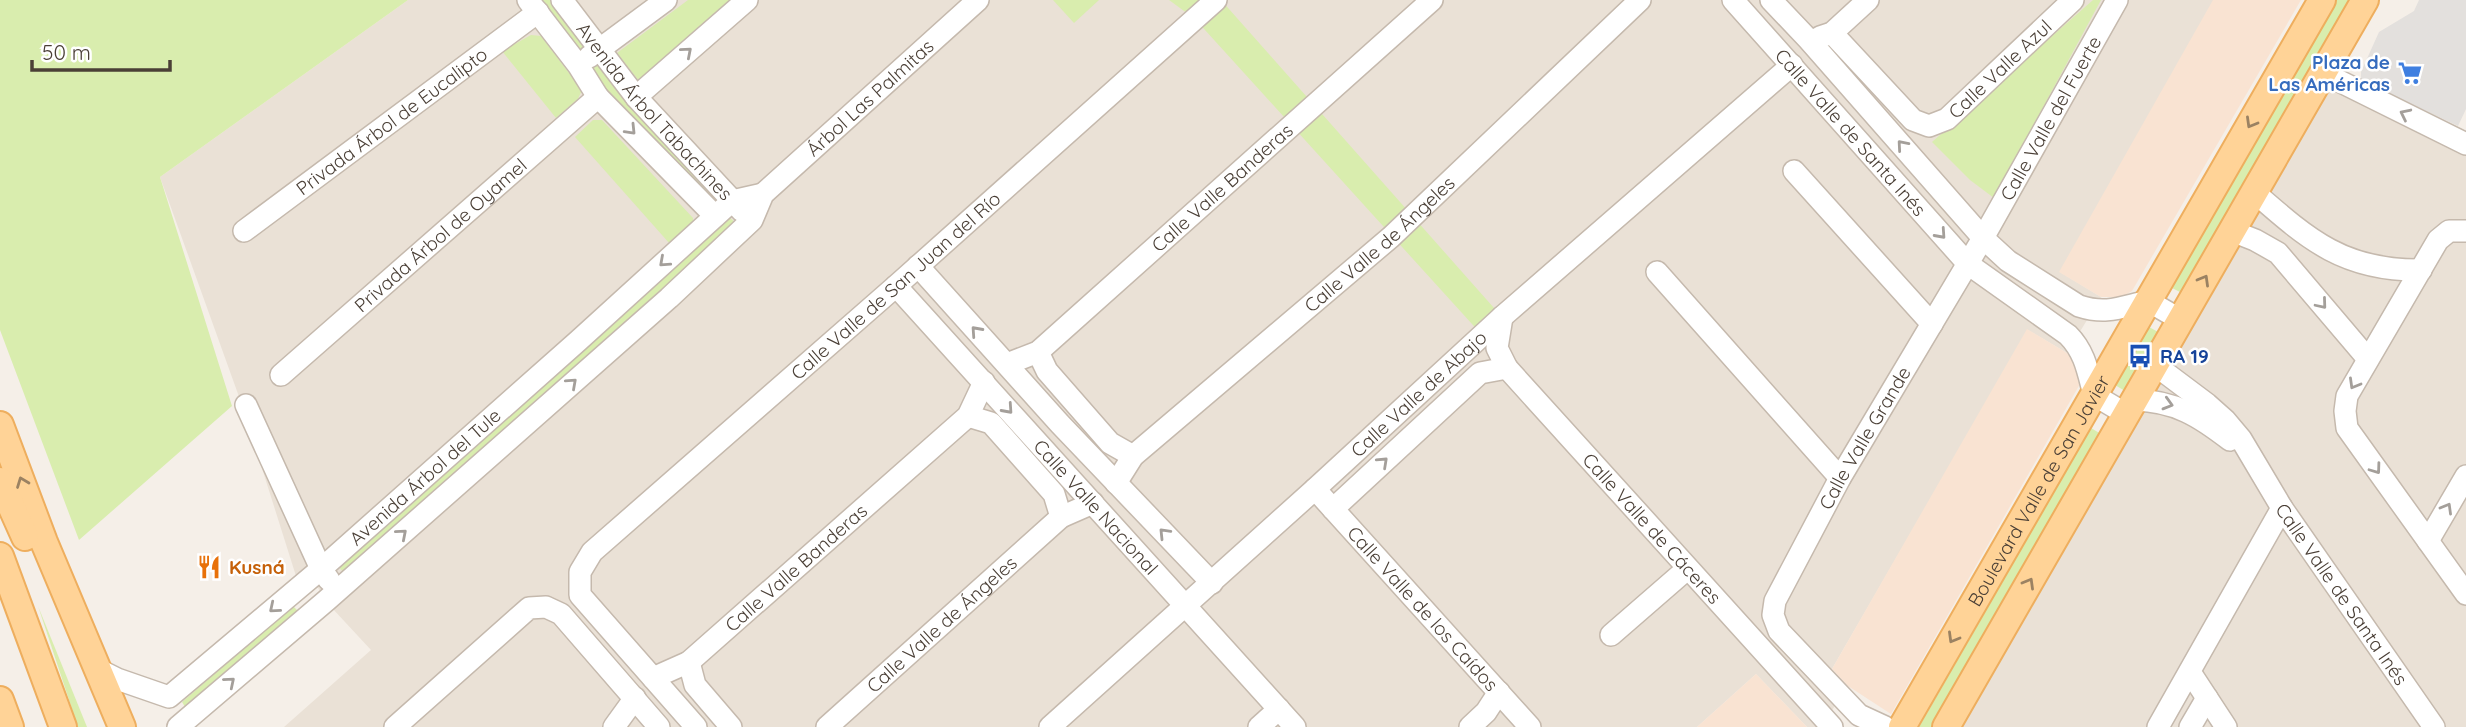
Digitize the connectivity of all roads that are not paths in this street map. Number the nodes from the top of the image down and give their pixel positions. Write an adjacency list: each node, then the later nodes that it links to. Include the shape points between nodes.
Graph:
1 (562, 0): 18 (street, Avenida Árbol Tabachines)
2 (666, 0): 18 (street)
3 (747, 0): 23 (street, one-way to 3)
4 (978, 0): 29 (street, Árbol Las Palmitas)
5 (1216, 0): 38 (street, Calle Valle de San Juan del Río)
6 (1432, 0): 46 (street, Calle Valle Banderas)
7 (1640, 0): 60 (street, Calle Valle de Ángeles, via 1391,237)
8 (1733, 0): 20 (street, Calle Valle de Santa Inés)
9 (1771, 0): 17 (street, Calle Valle de Santa Inés)
10 (1868, 0): 16 (street)
11 (2073, 0): 16 (street, Calle Valle Azul, via 1947,120 1929,125 1913,120)
12 (2117, 0): 36 (street, Calle Valle del Fuerte)
13 (2322, 0): 42 (main road, Boulevard Valle de San Javier, one-way to 42)
14 (2365, 0): 21 (main road, Boulevard Valle de San Javier)
15 (533, 6): 19 (street, Avenida Árbol Tabachines); 33 (street, Privada Árbol de Eucalipto)
16 (1832, 33): 17 (street)
17 (1810, 40): 36 (street, Calle Valle de Santa Inés, one-way to 17)
18 (599, 49): 19 (street); 23 (street, Avenida Árbol Tabachines)
19 (578, 65): 22 (street, Avenida Árbol Tabachines)
20 (1792, 65): 37 (street, Calle Valle de Santa Inés, one-way to 37); 43 (street, Calle Valle de Abajo)
21 (2323, 74): 25 (street, one-way to 21); 28 (main road, Boulevard Valle de San Javier)
22 (598, 97): 26 (street, Avenida Árbol Tabachines, one-way to 26); 51 (street, Privada Árbol de Oyamel)
23 (636, 97): 24 (street, Avenida Árbol Tabachines)
24 (672, 136): 26 (street); 30 (street, Avenida Árbol Tabachines)
25 (2466, 144)
26 (653, 153): 31 (street, Avenida Árbol Tabachines)
27 (1794, 171): 45 (street)
28 (2254, 192): 34 (main road, Boulevard Valle de San Javier); 39 (street, via 2293,226 2341,257 2368,266)
29 (763, 194): 30 (street, Árbol Las Palmitas); 32 (street, Árbol Las Palmitas)
30 (732, 201): 31 (street, Avenida Árbol del Tule); 32 (street, Avenida Árbol Tabachines)
31 (715, 216): 73 (street, Avenida Árbol del Tule, one-way to 73)
32 (752, 220): 77 (street, Avenida Árbol del Tule, one-way to 32)
33 (244, 231)
34 (2232, 231): 44 (main road, Boulevard Valle de San Javier, one-way to 34); 47 (street, one-way to 47, via 2278,253)
35 (2466, 231): 39 (street, via 2449,231 2438,240)
36 (1983, 238): 37 (street, Calle Valle del Fuerte); 42 (street, Calle Valle de Santa Inés, via 2008,261 2079,306 2101,312)
37 (1968, 264): 45 (street, Calle Valle Grande); 53 (street, Calle Valle de Santa Inés, via 2077,344)
38 (918, 266): 41 (street, Calle Valle de San Juan del Río); 48 (street, Calle Valle Nacional, one-way to 38)
39 (2421, 270): 47 (street)
40 (1657, 272): 63 (street)
41 (896, 286): 52 (street, Calle Valle Nacional); 86 (street, Calle Valle de San Juan del Río, via 592,552 580,572 580,595)
42 (2148, 301): 44 (street); 53 (main road, Boulevard Valle de San Javier)
43 (1502, 317): 50 (street, Calle Valle de Cáceres, via 1497,348); 66 (street, Calle Valle de Abajo)
44 (2181, 320): 49 (main road, Boulevard Valle de San Javier)
45 (1932, 324): 63 (street, Calle Valle Grande)
46 (1038, 352): 48 (street, Calle Valle Banderas); 60 (street, via 1047,371 1110,443)
47 (2368, 359): 71 (street, one-way to 71, via 2347,396 2347,428)
48 (1007, 364): 57 (street, Calle Valle Nacional)
49 (2155, 365): 55 (main road, Boulevard Valle de San Javier); 61 (street, Calle Valle de Santa Inés, via 2225,420)
50 (1507, 368): 69 (street, Calle Valle de Abajo, one-way to 50, via 1480,373); 74 (street, Calle Valle de Cáceres)
51 (281, 375)
52 (984, 382): 56 (street, Calle Valle Banderas); 59 (street, Calle Valle Nacional, one-way to 59)
53 (2094, 395): 55 (street, Calle Valle de Santa Inés); 112 (main road, Boulevard Valle de San Javier, one-way to 112)
54 (247, 405): 73 (street)
55 (2131, 407): 61 (street, Calle Valle de Santa Inés, one-way to 61, via 2168,403 2184,409); 113 (main road, Boulevard Valle de San Javier, one-way to 55)
56 (968, 416): 70 (street, via 991,423 1054,494); 83 (street, Calle Valle Banderas)
57 (1060, 424): 59 (street); 65 (street, Calle Valle Nacional)
58 (0, 425): 84 (main road, one-way to 58)
59 (1039, 443): 67 (street, Calle Valle Nacional)
60 (1133, 456): 65 (street, Calle Valle de Ángeles)
61 (2252, 461): 68 (street, Calle Valle de Santa Inés)
62 (2466, 476): 71 (street, one-way to 62)
63 (1840, 478): 111 (street, Calle Valle Grande, via 1775,601 1773,615 1779,631 1859,715)
64 (0, 481): 97 (main road)
65 (1116, 483): 75 (street, Calle Valle Nacional, one-way to 65)
66 (1315, 489): 69 (street, Calle Valle de los Caídos); 75 (street, Calle Valle de Abajo)
67 (1093, 503): 70 (street, Calle Valle de Ángeles); 80 (street, Calle Valle Nacional)
68 (2282, 508): 85 (street); 117 (street, Calle Valle de Santa Inés)
69 (1333, 509): 87 (street, Calle Valle de los Caídos)
70 (1061, 517): 104 (street, Calle Valle de Ángeles)
71 (2428, 541): 78 (street)
72 (0, 557): 96 (main road)
73 (321, 569): 76 (street, Avenida Árbol del Tule); 77 (street)
74 (1687, 569): 82 (street); 110 (street, Calle Valle de Cáceres)
75 (1212, 583): 80 (street, Calle Valle de Abajo)
76 (296, 589): 81 (street); 88 (street, Avenida Árbol del Tule, one-way to 88)
77 (336, 592): 81 (street, Avenida Árbol del Tule)
78 (2466, 594)
79 (0, 602): 95 (main road)
80 (1185, 605): 92 (street, Calle Valle Nacional); 105 (street, Calle Valle de Abajo)
81 (311, 612): 93 (street, Avenida Árbol del Tule, one-way to 81)
82 (1611, 635)
83 (690, 662): 86 (street, Calle Valle Banderas); 103 (street, via 695,685)
84 (97, 668): 88 (street); 98 (main road)
85 (2190, 672): 90 (street); 114 (street)
86 (653, 678): 102 (street)
87 (1499, 692): 108 (street); 109 (street, Calle Valle de los Caídos)
88 (169, 697): 93 (street)
89 (635, 698): 99 (street, via 561,614 546,607 529,608); 100 (street); 101 (street)
90 (2207, 698): 115 (street); 116 (street)
91 (0, 700): 94 (main road)
92 (1279, 709): 106 (street); 107 (street, Calle Valle Nacional)
93 (179, 726)
94 (10, 727)
95 (47, 727)
96 (63, 727)
97 (103, 727)
98 (122, 727)
99 (395, 727)
100 (615, 727)
101 (659, 727)
102 (696, 727)
103 (731, 727)
104 (827, 727)
105 (1050, 727)
106 (1259, 727)
107 (1295, 727)
108 (1470, 727)
109 (1531, 727)
110 (1832, 727)
111 (1885, 727)
112 (1902, 727)
113 (1946, 727)
114 (2158, 727)
115 (2190, 727)
116 (2227, 727)
117 (2434, 727)

